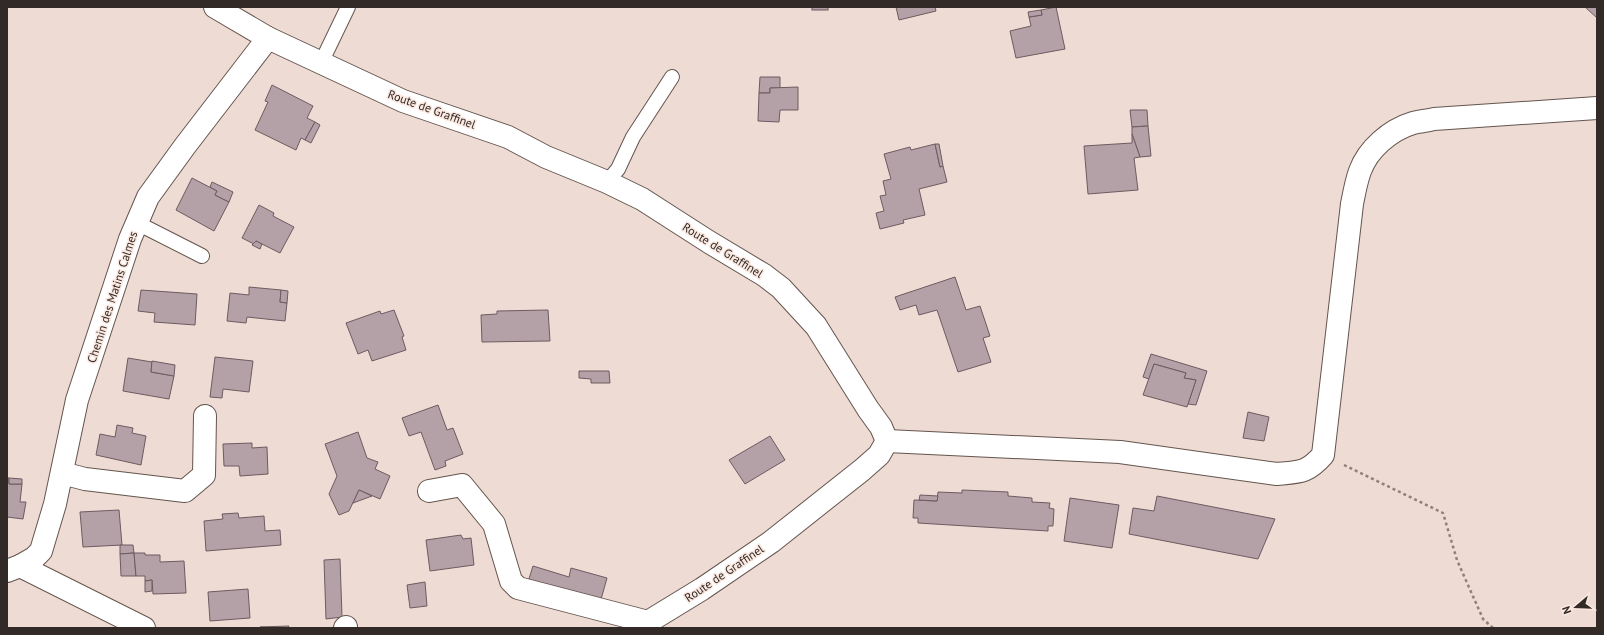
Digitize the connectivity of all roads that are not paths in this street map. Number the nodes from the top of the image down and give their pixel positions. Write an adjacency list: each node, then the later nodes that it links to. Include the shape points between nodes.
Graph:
1 (215, 7): 3 (street, Route de Graffinel)
2 (348, 7): 4 (lane)
3 (268, 38): 4 (street, Route de Graffinel); 8 (street, Chemin des Matins Calmes, via 148,197)
4 (321, 63): 7 (street, Route de Graffinel, via 404,101 508,137 546,157)
5 (672, 77): 7 (lane, via 633,137 618,169)
6 (1597, 108): 11 (street, via 1434,119 1396,131 1377,144 1360,171 1352,204 1323,455 1312,466 1298,472 1277,474 1120,452)
7 (607, 182): 11 (street, Route de Graffinel, via 642,199 782,288 816,326 881,426)
8 (137, 223): 9 (lane); 12 (street, Chemin des Matins Calmes, via 78,400)
9 (202, 256)
10 (205, 416): 12 (street, via 204,475 185,491 85,479)
11 (887, 441): 15 (street, Route de Graffinel, via 879,454 862,470 771,542)
12 (62, 473): 14 (street, Chemin des Matins Calmes, via 50,527 41,551)
13 (429, 491): 15 (street, via 462,485 494,524 511,581 518,588)
14 (14, 569): 16 (street)
15 (646, 625)
16 (144, 628)

